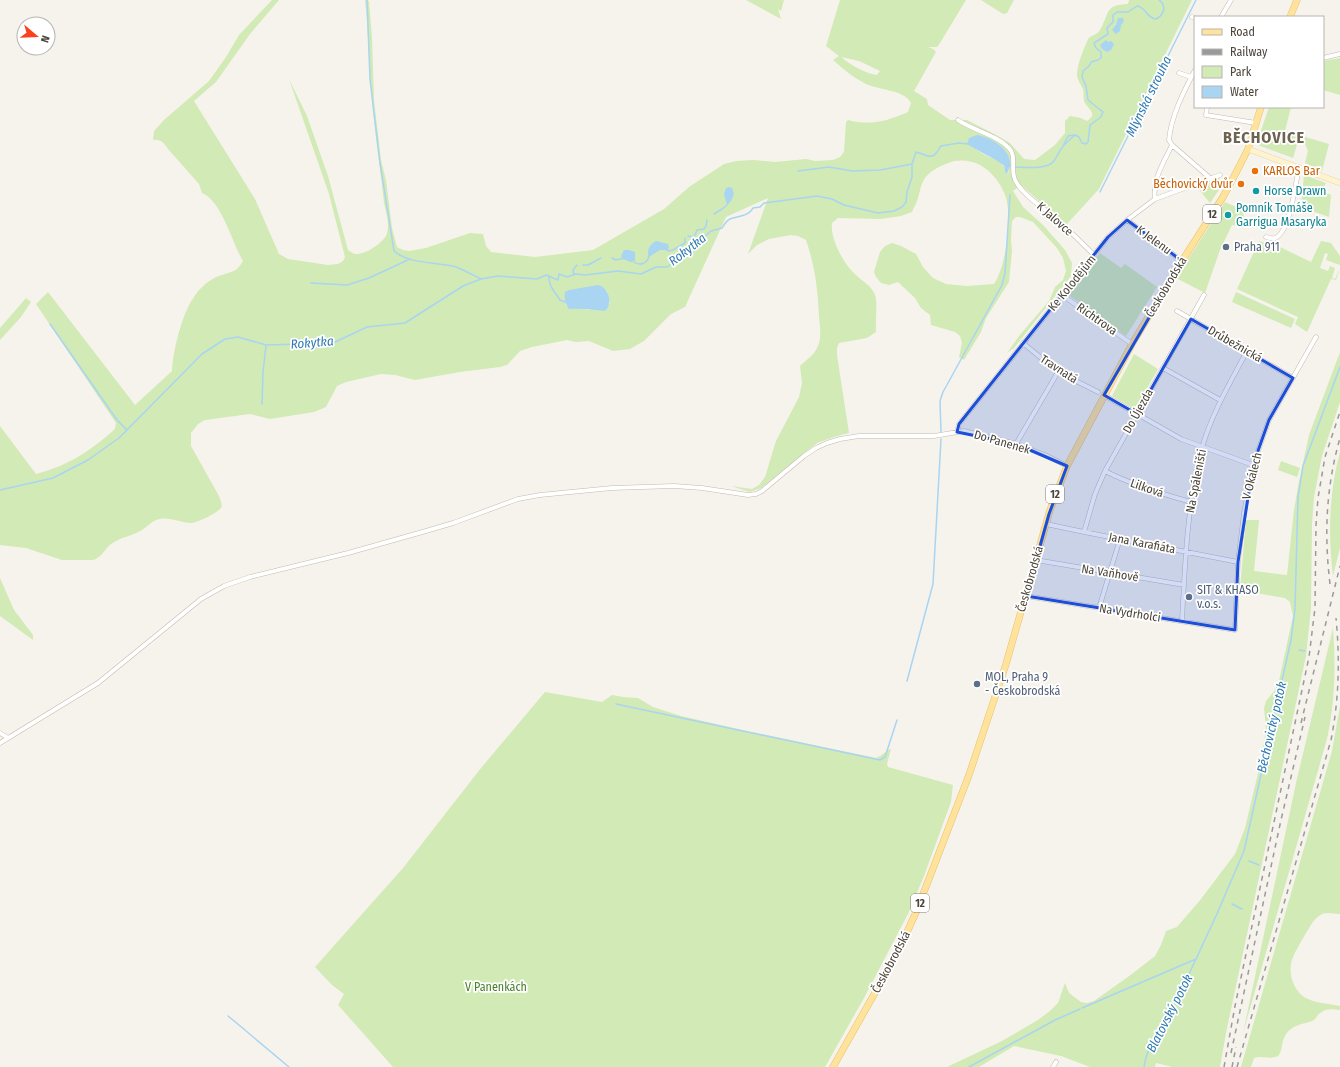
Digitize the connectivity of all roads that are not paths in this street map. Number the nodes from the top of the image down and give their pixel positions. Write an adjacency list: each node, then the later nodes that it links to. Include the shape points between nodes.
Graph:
1 (1231, 0): 3 (street)
2 (1297, 0): 4 (main road)
3 (1222, 16)
4 (1290, 16)
5 (1340, 54): 6 (street)
6 (1324, 58)
7 (1194, 72): 9 (street)
8 (1179, 73): 9 (street)
9 (1191, 77): 14 (street, via 1172,125 1169,140)
10 (1207, 108): 13 (street, via 1206,115)
11 (1261, 108): 13 (main road, Českobrodská / 12)
12 (958, 120): 23 (street, K Jalovce, via 1008,147 1012,152 1012,170 1016,183)
13 (1256, 123): 15 (main road, Českobrodská / 12)
14 (1172, 145): 18 (street); 20 (street, via 1155,183)
15 (1248, 148): 16 (street); 24 (main road, Českobrodská / 12, via 1223,197)
16 (1299, 167): 19 (street); 22 (street, via 1288,219 1277,238)
17 (1220, 175): 18 (street, Ke Kolodějům)
18 (1210, 178): 20 (street, Ke Kolodějům)
19 (1340, 183)
20 (1155, 200): 21 (street, Ke Kolodějům)
21 (1127, 220): 23 (street, Ke Kolodějům, via 1108,237); 24 (street, K Jelenu)
22 (1266, 237)
23 (1094, 255): 25 (street, Ke Kolodějům)
24 (1182, 260): 31 (main road, Českobrodská / 12)
25 (1062, 295): 30 (street, Ke Kolodějům); 31 (street, Richtrova)
26 (1204, 295): 28 (street, Do Újezda)
27 (1176, 311): 28 (street, Drůbežnická)
28 (1191, 319): 32 (street, Drůbežnická); 33 (street, Do Újezda)
29 (1317, 338): 35 (street, V Okálech)
30 (1023, 343): 34 (street, Travnatá); 39 (street, Ke Kolodějům, via 959,424)
31 (1132, 344): 36 (main road, Českobrodská / 12)
32 (1248, 351): 35 (street, Drůbežnická); 37 (street, Na Spáleništi)
33 (1163, 368): 37 (street); 38 (street, Do Újezda)
34 (1058, 372): 36 (street, Travnatá); 40 (street)
35 (1293, 378): 42 (street, V Okálech, via 1269,420)
36 (1101, 393): 38 (street, Travnatá); 43 (main road, Českobrodská / 12)
37 (1220, 400): 41 (street, Na Spáleništi)
38 (1137, 414): 41 (street, Travnatá); 44 (street, Do Újezda)
39 (957, 432): 40 (street, Do Panenek, via 964,431); 59 (street, Do Panenek, via 934,436 859,436 827,443 804,456 756,494 674,486 612,488 518,499 426,531 250,577 224,586 201,599 98,683)
40 (1016, 444): 43 (street, Do Panenek)
41 (1202, 447): 42 (street, Travnatá); 45 (street, Na Spáleništi)
42 (1253, 465): 51 (street, V Okálech)
43 (1067, 466): 46 (main road, Českobrodská / 12)
44 (1105, 471): 45 (street, Lilková, via 1159,493); 47 (street, Do Újezda)
45 (1191, 502): 49 (street, Na Spáleništi)
46 (1046, 524): 47 (street, Jana Karafiáta); 50 (main road, Českobrodská / 12)
47 (1084, 532): 48 (street, Jana Karafiáta)
48 (1120, 539): 49 (street, Jana Karafiáta); 52 (street)
49 (1185, 552): 51 (street, Jana Karafiáta); 53 (street, Na Spáleništi)
50 (1036, 560): 52 (street, Na Vaňhově); 54 (main road, Českobrodská / 12)
51 (1238, 562): 57 (street, V Okálech)
52 (1110, 572): 53 (street, Na Vaňhově); 55 (street)
53 (1184, 585): 56 (street, Na Spáleništi)
54 (1026, 596): 55 (street, Na Vydrholci); 62 (main road, Českobrodská / 12, via 969,775 917,910 895,957)
55 (1099, 608): 56 (street, Na Vydrholci)
56 (1182, 621): 57 (street, Na Vydrholci)
57 (1235, 630)
58 (0, 733): 59 (street)
59 (8, 738): 60 (street, Do Panenek)
60 (0, 743)
61 (1056, 1062): 63 (street)
62 (833, 1067)
63 (1053, 1067)

